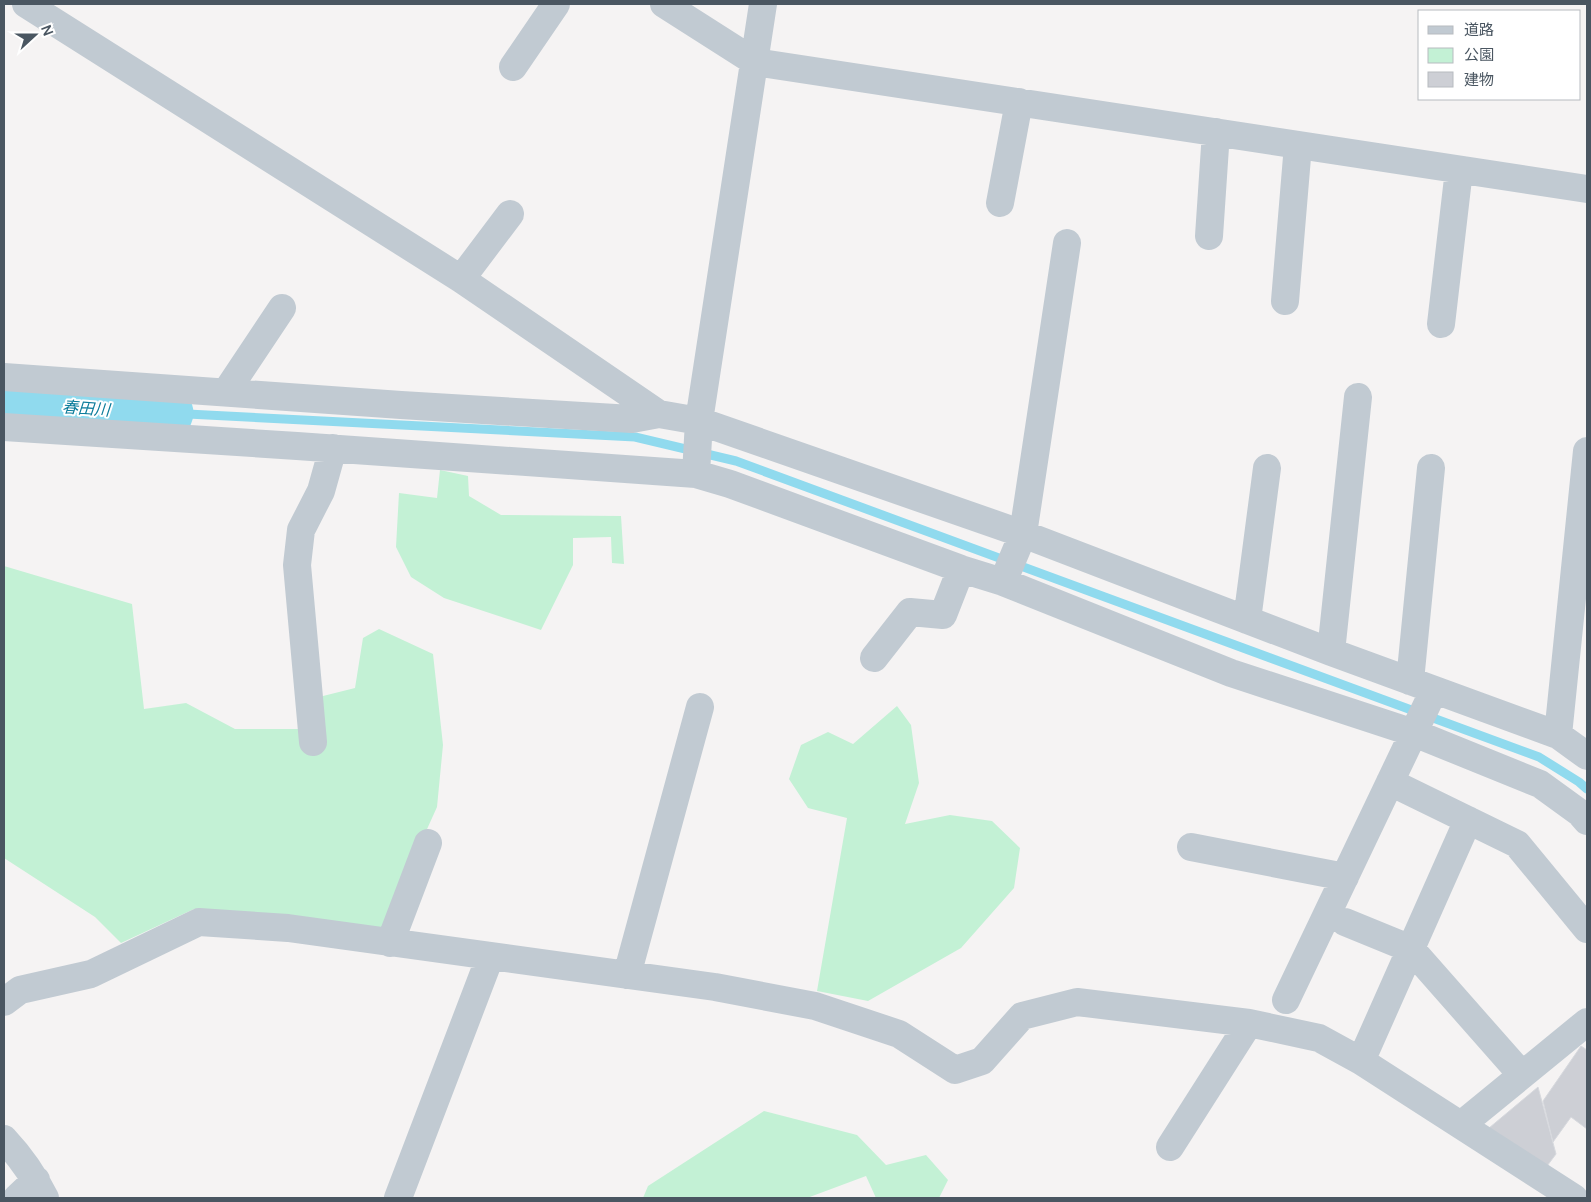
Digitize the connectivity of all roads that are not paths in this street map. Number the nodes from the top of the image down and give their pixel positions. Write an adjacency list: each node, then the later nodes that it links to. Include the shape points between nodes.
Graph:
1 (26, 4): 16 (street)
2 (556, 4): 6 (street)
3 (664, 4): 5 (street)
4 (764, 4): 5 (street)
5 (755, 62): 7 (street); 24 (street)
6 (513, 66)
7 (1019, 102): 8 (street); 12 (street)
8 (1216, 132): 9 (street); 14 (street)
9 (1298, 145): 10 (street); 17 (street)
10 (1459, 170): 11 (street); 19 (street)
11 (1587, 189)
12 (1000, 204)
13 (510, 214): 16 (street)
14 (1209, 236)
15 (1067, 243): 31 (street)
16 (461, 279): 23 (street)
17 (1285, 301)
18 (282, 308): 21 (street)
19 (1441, 324)
20 (4, 377): 21 (street)
21 (226, 392): 23 (street, via 632,418)
22 (1358, 397): 35 (street)
23 (659, 414): 24 (street)
24 (699, 425): 30 (street); 31 (street)
25 (4, 428): 26 (street)
26 (333, 448): 30 (street); 41 (street, via 321,491 301,530 297,565)
27 (1587, 451): 40 (street)
28 (1267, 468): 34 (street)
29 (1431, 468): 37 (street)
30 (696, 474): 32 (street)
31 (1023, 534): 33 (street); 34 (street)
32 (961, 569): 33 (street); 36 (street, via 943,615 910,612)
33 (1003, 582): 39 (street, via 1231,673)
34 (1246, 620): 35 (street)
35 (1331, 652): 37 (street)
36 (874, 658)
37 (1422, 685): 39 (street); 40 (street)
38 (700, 707): 54 (street)
39 (1414, 733): 43 (street); 45 (street, via 1540,784)
40 (1558, 735): 42 (street)
41 (313, 742)
42 (1587, 756)
43 (1390, 782): 44 (street); 48 (street)
44 (1468, 820): 50 (street, via 1517,844); 52 (street)
45 (1587, 821)
46 (428, 844): 51 (street)
47 (1190, 847): 48 (street)
48 (1345, 877): 55 (street)
49 (1345, 922): 52 (street)
50 (1587, 929)
51 (390, 943): 53 (street); 56 (street, via 288,928 199,922 91,974 20,990)
52 (1411, 949): 59 (street); 60 (street)
53 (490, 957): 54 (street); 65 (street)
54 (627, 975): 57 (street, via 815,1006 898,1034 955,1070 982,1061 1022,1016 1077,1002)
55 (1286, 1000)
56 (4, 1002)
57 (1249, 1022): 59 (street, via 1319,1038); 63 (street)
58 (1587, 1022): 60 (street)
59 (1361, 1062): 61 (street)
60 (1522, 1075): 61 (street)
61 (1461, 1125): 66 (street)
62 (4, 1139): 64 (street, via 18,1155)
63 (1170, 1147)
64 (33, 1192)
65 (398, 1198)
66 (1574, 1198)

